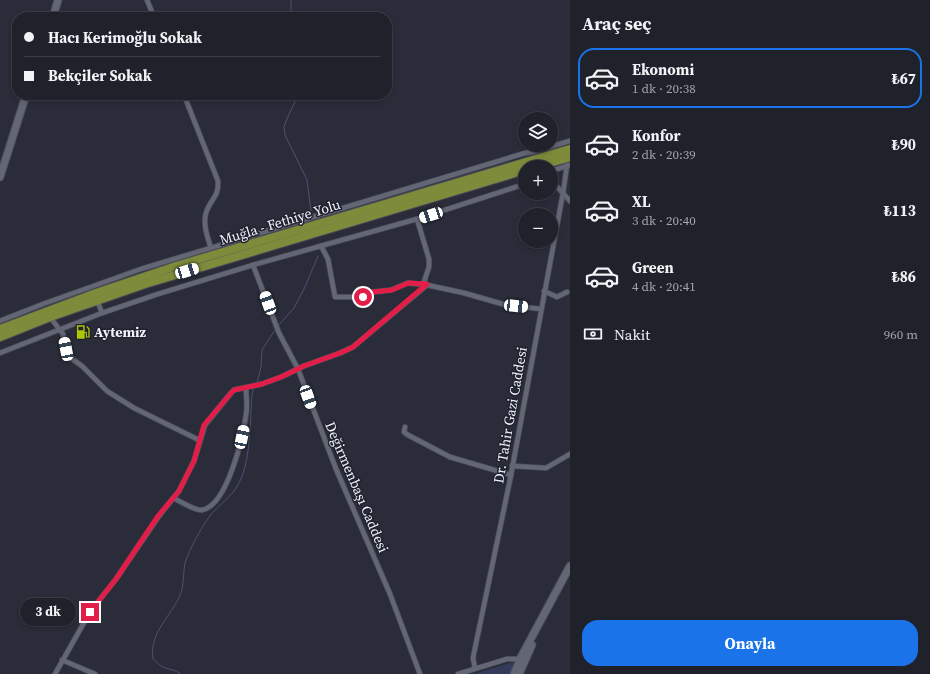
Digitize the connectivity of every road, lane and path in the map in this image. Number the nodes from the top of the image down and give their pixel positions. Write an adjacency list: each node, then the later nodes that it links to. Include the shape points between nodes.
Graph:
1 (58, 0): 3 (main road)
2 (147, 0): 4 (street)
3 (54, 12)
4 (152, 12)
5 (24, 100): 14 (main road)
6 (186, 100): 22 (street, via 218,181 218,189 207,209 204,223)
7 (570, 141): 20 (street, via 525,152)
8 (570, 149): 20 (highway, Muğla - Fethiye Yolu)
9 (570, 157): 10 (highway)
10 (558, 161)
11 (568, 165): 12 (street); 17 (street, Dr. Tahir Gazi Caddesi)
12 (558, 169)
13 (518, 172): 29 (highway, Muğla - Fethiye Yolu)
14 (0, 177)
15 (518, 186): 19 (street)
16 (558, 188): 17 (street)
17 (563, 193): 18 (street); 27 (street, Dr. Tahir Gazi Caddesi)
18 (570, 201)
19 (417, 219): 21 (street); 26 (street, via 429,259)
20 (289, 228): 22 (street); 23 (highway, Muğla - Fethiye Yolu)
21 (321, 246): 24 (street); 26 (street, via 328,259 335,297 368,297 373,292 392,290 408,283)
22 (211, 248): 23 (street)
23 (173, 263): 25 (highway, Muğla - Fethiye Yolu)
24 (253, 266): 31 (street); 38 (street, Değirmenbaşı Caddesi, via 279,333)
25 (138, 274): 33 (street, via 43,304); 34 (highway, Muğla - Fethiye Yolu)
26 (425, 284): 30 (street, via 506,305); 38 (street, via 353,347)
27 (544, 291): 28 (street, via 558,297); 30 (street, Dr. Tahir Gazi Caddesi)
28 (567, 292)
29 (97, 300): 31 (street); 32 (highway, Muğla - Fethiye Yolu)
30 (541, 309): 43 (street, Dr. Tahir Gazi Caddesi)
31 (102, 313): 35 (street)
32 (50, 317): 35 (street); 36 (highway, Muğla - Fethiye Yolu)
33 (0, 321)
34 (0, 329)
35 (59, 329): 37 (street); 41 (street, via 63,334 68,356 107,391 141,412)
36 (0, 337)
37 (0, 353)
38 (298, 369): 39 (street); 53 (street, Değirmenbaşı Caddesi)
39 (249, 387): 41 (street, via 231,393 204,425); 45 (street, via 239,448 222,492 203,510)
40 (405, 427): 44 (street, via 404,432 408,435 450,457)
41 (200, 440): 45 (street, via 194,461)
42 (570, 454): 43 (street, via 546,468)
43 (512, 466): 44 (street, Dr. Tahir Gazi Caddesi)
44 (511, 475): 50 (street, Dr. Tahir Gazi Caddesi, via 473,658)
45 (173, 498): 49 (street, via 90,612)
46 (570, 566): 48 (main road)
47 (570, 575): 56 (main road)
48 (520, 659): 50 (street, via 507,659); 55 (main road)
49 (62, 660): 51 (street); 52 (street)
50 (475, 668): 54 (street)
51 (55, 674)
52 (95, 674)
53 (420, 674)
54 (458, 674)
55 (514, 674)
56 (519, 674)

